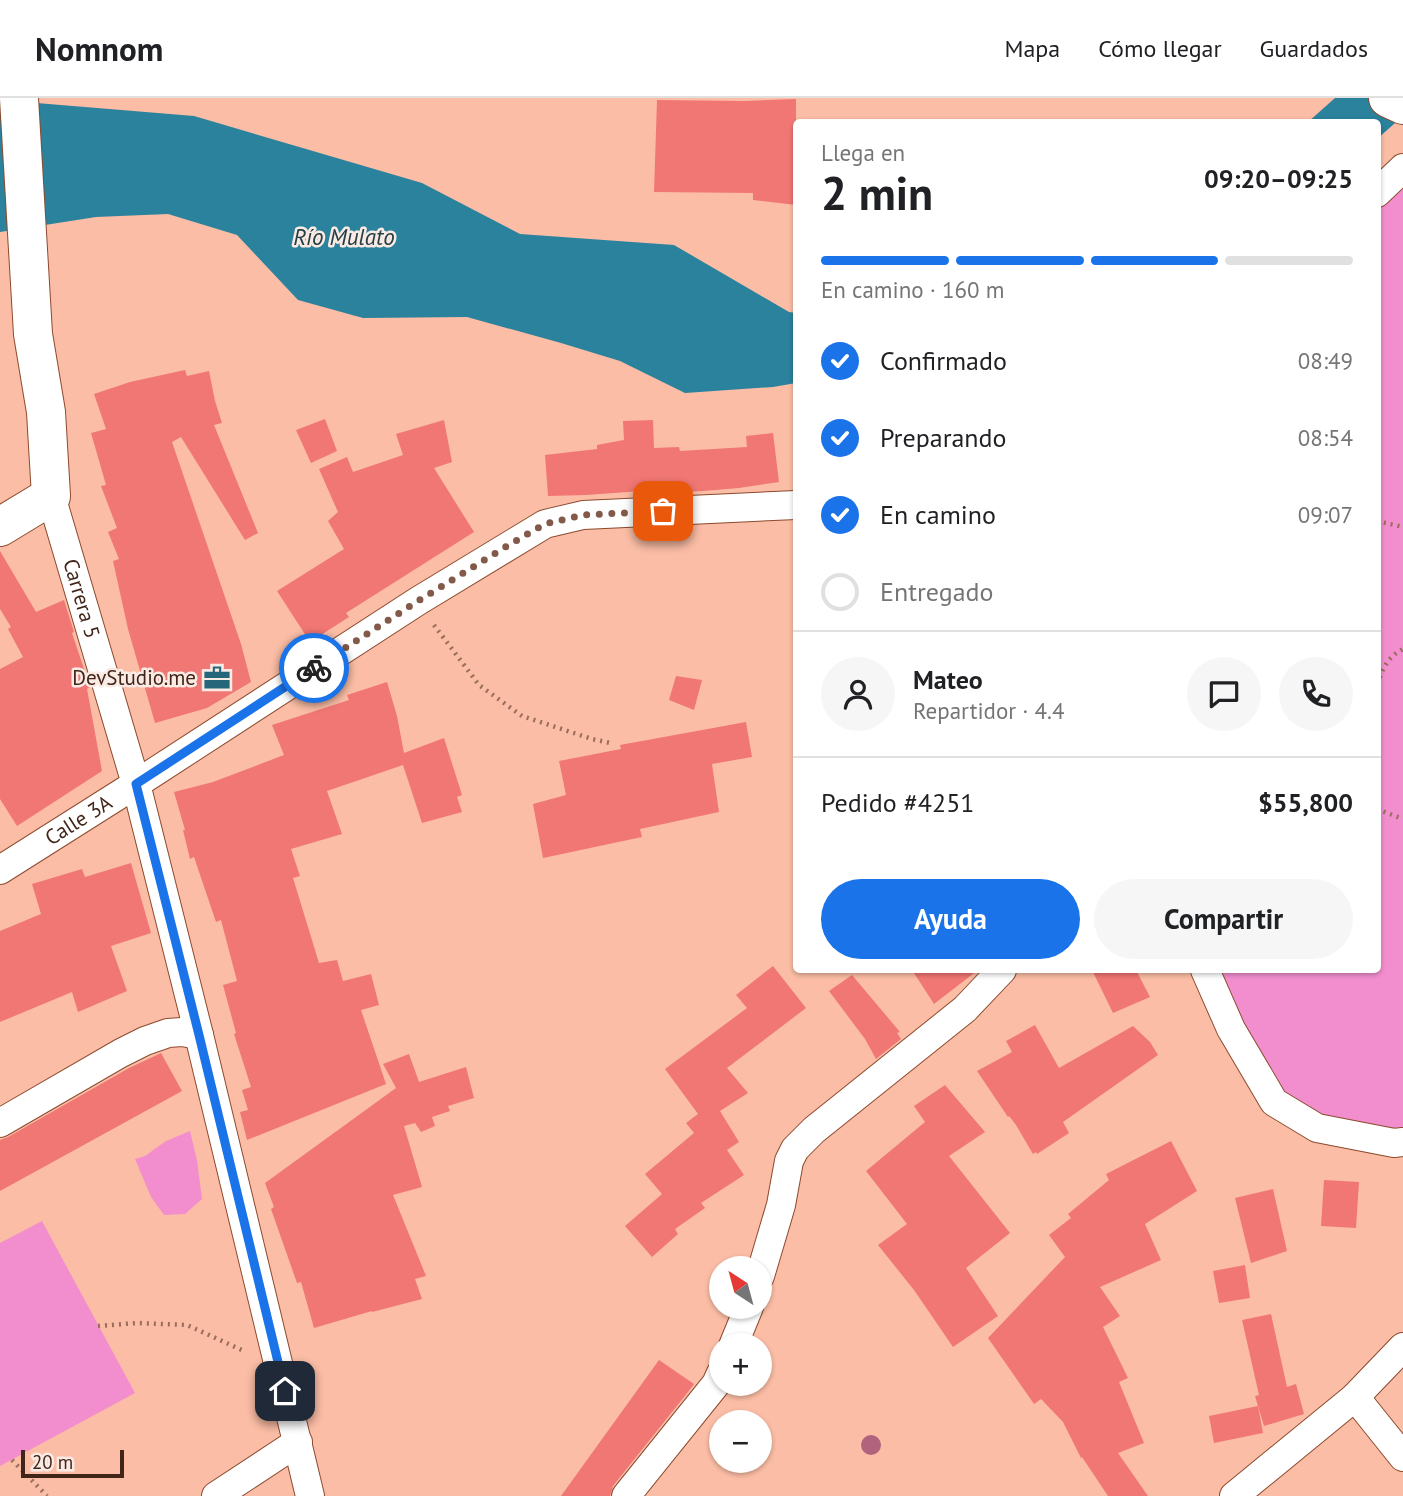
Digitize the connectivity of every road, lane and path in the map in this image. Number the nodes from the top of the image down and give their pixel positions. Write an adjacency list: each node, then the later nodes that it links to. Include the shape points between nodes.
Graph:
1 (19, 98): 6 (main road, Carrera 5, via 33,334 46,412)
2 (1388, 98): 3 (main road)
3 (1403, 104)
4 (1403, 168): 5 (street)
5 (1381, 189)
6 (51, 496): 9 (main road); 15 (street, Carrera 5)
7 (793, 505): 11 (street, Calle 3A, via 583,515 545,524)
8 (1381, 523): 10 (path)
9 (0, 527)
10 (1403, 527)
11 (418, 601): 14 (path, via 479,685 502,703 522,716); 15 (street, Calle 3A)
12 (1403, 649): 13 (path, via 1386,662)
13 (1381, 674)
14 (610, 743)
15 (136, 784): 18 (street, Calle 3A); 21 (street, Carrera 5)
16 (1381, 811): 17 (path)
17 (1403, 819)
18 (0, 870)
19 (999, 973): 24 (street, via 965,1009 794,1149)
20 (1206, 973): 23 (street, via 1231,1029 1274,1102 1317,1128)
21 (199, 1035): 22 (street, via 168,1033 145,1041); 27 (street, Carrera 5)
22 (0, 1122)
23 (1403, 1142)
24 (766, 1256)
25 (98, 1325): 27 (path, via 187,1325)
26 (1403, 1347): 29 (street)
27 (281, 1372): 30 (street, Carrera 5)
28 (709, 1393): 36 (street)
29 (1355, 1397): 31 (street); 37 (street)
30 (298, 1442): 34 (street); 35 (street, Carrera 5)
31 (1403, 1457)
32 (12, 1460): 33 (path)
33 (47, 1496)
34 (216, 1496)
35 (310, 1496)
36 (626, 1496)
37 (1234, 1496)

